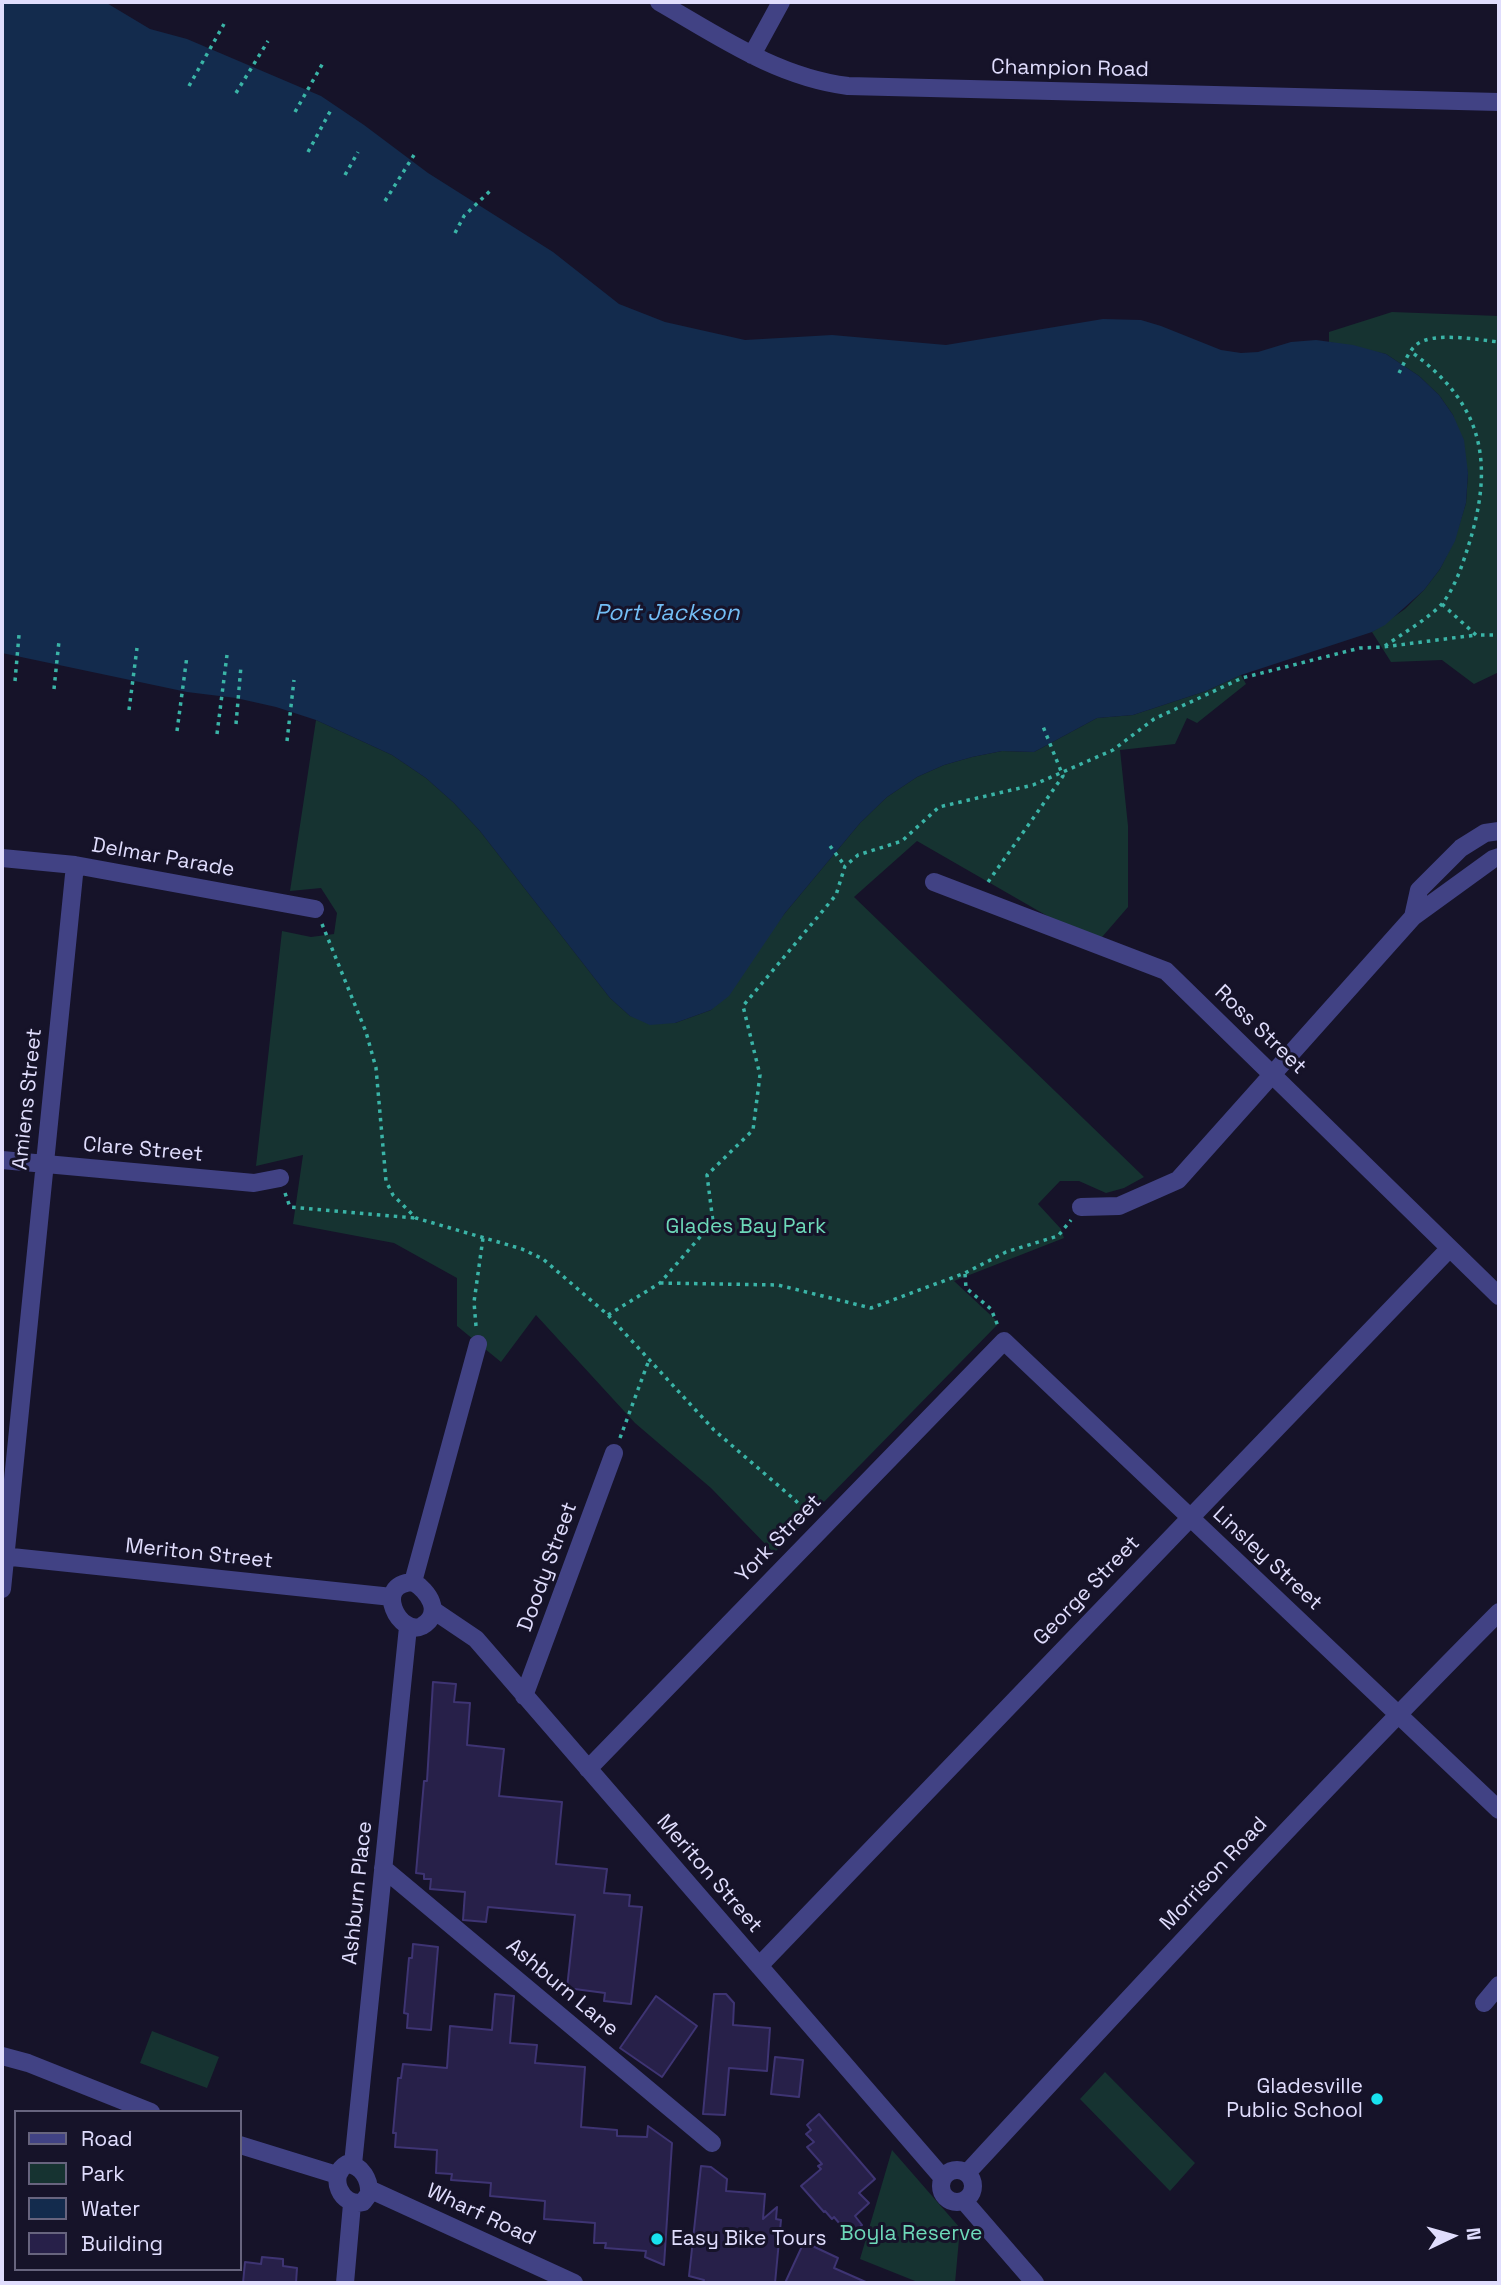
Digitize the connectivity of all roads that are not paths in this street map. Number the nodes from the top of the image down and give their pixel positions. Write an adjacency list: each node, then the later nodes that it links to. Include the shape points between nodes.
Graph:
1 (659, 2): 3 (street, Champion Road)
2 (781, 2): 3 (street)
3 (752, 55): 4 (street, Champion Road, via 797,76 848,86)
4 (1499, 102)
5 (1499, 831): 11 (street, via 1485,833 1461,848 1419,890)
6 (1499, 857): 11 (street)
7 (2, 858): 8 (street, Delmar Parade)
8 (75, 865): 10 (street, Delmar Parade); 14 (street, Amiens Street)
9 (934, 882): 12 (street, Ross Street, via 1166,971)
10 (315, 909)
11 (1413, 918): 12 (street)
12 (1273, 1074): 16 (street, via 1178,1180 1119,1206); 17 (street, Ross Street)
13 (2, 1160): 14 (street, Clare Street)
14 (45, 1164): 15 (street, Clare Street, via 254,1183); 23 (street, Amiens Street)
15 (280, 1178)
16 (1081, 1207)
17 (1449, 1249): 18 (street, Ross Street); 22 (street, George Street)
18 (1499, 1296)
19 (1004, 1341): 22 (street, Linsley Street); 32 (street, York Street)
20 (478, 1344): 24 (street)
21 (614, 1453): 30 (street, Doody Street)
22 (1190, 1517): 31 (street, Linsley Street); 35 (street, George Street)
23 (3, 1556): 25 (street, Amiens Street); 26 (street, Meriton Street)
24 (413, 1582): 26 (street, via 402,1583); 27 (street, via 431,1599)
25 (2, 1589)
26 (391, 1597): 29 (street, via 398,1616)
27 (433, 1611): 29 (street, via 420,1627); 30 (street, Meriton Street, via 476,1640)
28 (1499, 1612): 31 (street, Morrison Road)
29 (408, 1626): 34 (street, Ashburn Place)
30 (524, 1696): 32 (street, Meriton Street)
31 (1398, 1714): 33 (street, Linsley Street); 43 (street, Morrison Road)
32 (588, 1769): 35 (street, Meriton Street)
33 (1499, 1810)
34 (383, 1868): 40 (street, Ashburn Lane); 42 (street, Ashburn Place)
35 (759, 1966): 45 (street, Meriton Street)
36 (1499, 1985): 37 (street)
37 (1484, 2003)
38 (2, 2056): 39 (street)
39 (146, 2110)
40 (712, 2143)
41 (242, 2147): 44 (street)
42 (353, 2164): 44 (street, via 341,2168); 46 (street, via 364,2174)
43 (967, 2173): 45 (street, via 957,2169); 47 (street, via 973,2188)
44 (337, 2175): 48 (street, via 337,2185)
45 (942, 2177): 47 (street, via 944,2197)
46 (369, 2189): 48 (street, via 363,2202); 50 (street, Wharf Road)
47 (964, 2201): 51 (street)
48 (352, 2204): 49 (street)
49 (345, 2283)
50 (574, 2283)
51 (1035, 2283)

